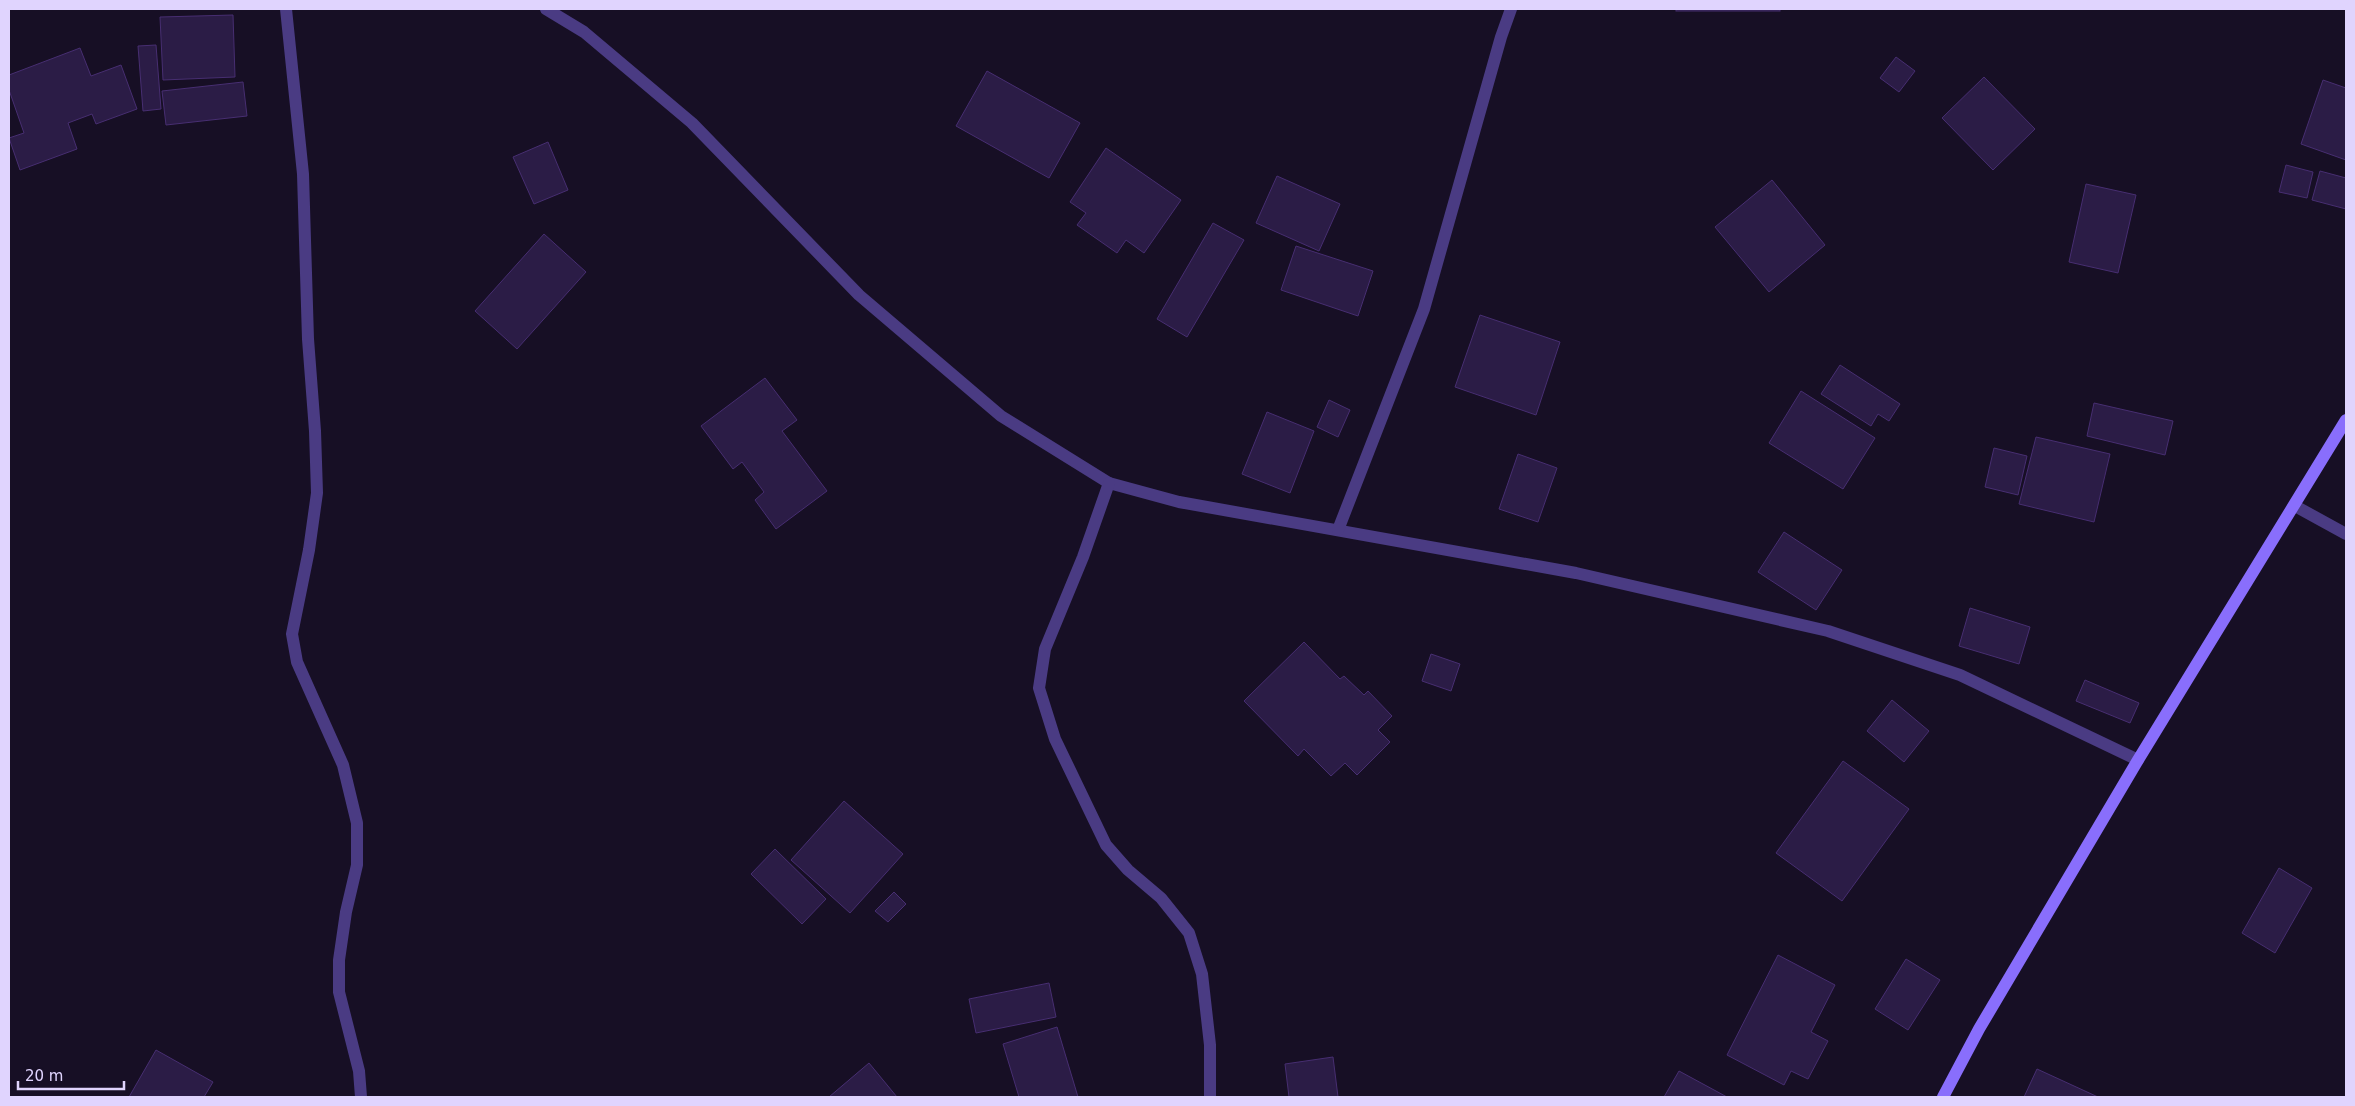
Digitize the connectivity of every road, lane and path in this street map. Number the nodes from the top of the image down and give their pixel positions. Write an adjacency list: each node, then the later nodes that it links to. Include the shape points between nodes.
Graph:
1 (286, 9): 10 (street, via 303,174 317,493 292,634 297,662 343,765 357,823 357,865 346,912 339,968 340,992 360,1071)
2 (546, 9): 5 (street, via 584,32 692,124 860,295 1001,416)
3 (1511, 9): 7 (street, via 1424,309)
4 (2346, 420): 6 (main road)
5 (1109, 483): 7 (street, via 1179,502); 11 (street, via 1046,649 1039,688 1056,739 1106,845 1128,870 1161,898 1189,933 1202,974 1210,1045)
6 (2294, 506): 8 (street); 9 (main road)
7 (1338, 530): 9 (street, via 1576,573 1828,631 1960,675)
8 (2346, 534)
9 (2138, 760): 12 (main road, via 1979,1029)
10 (361, 1097)
11 (1210, 1097)
12 (1944, 1097)

